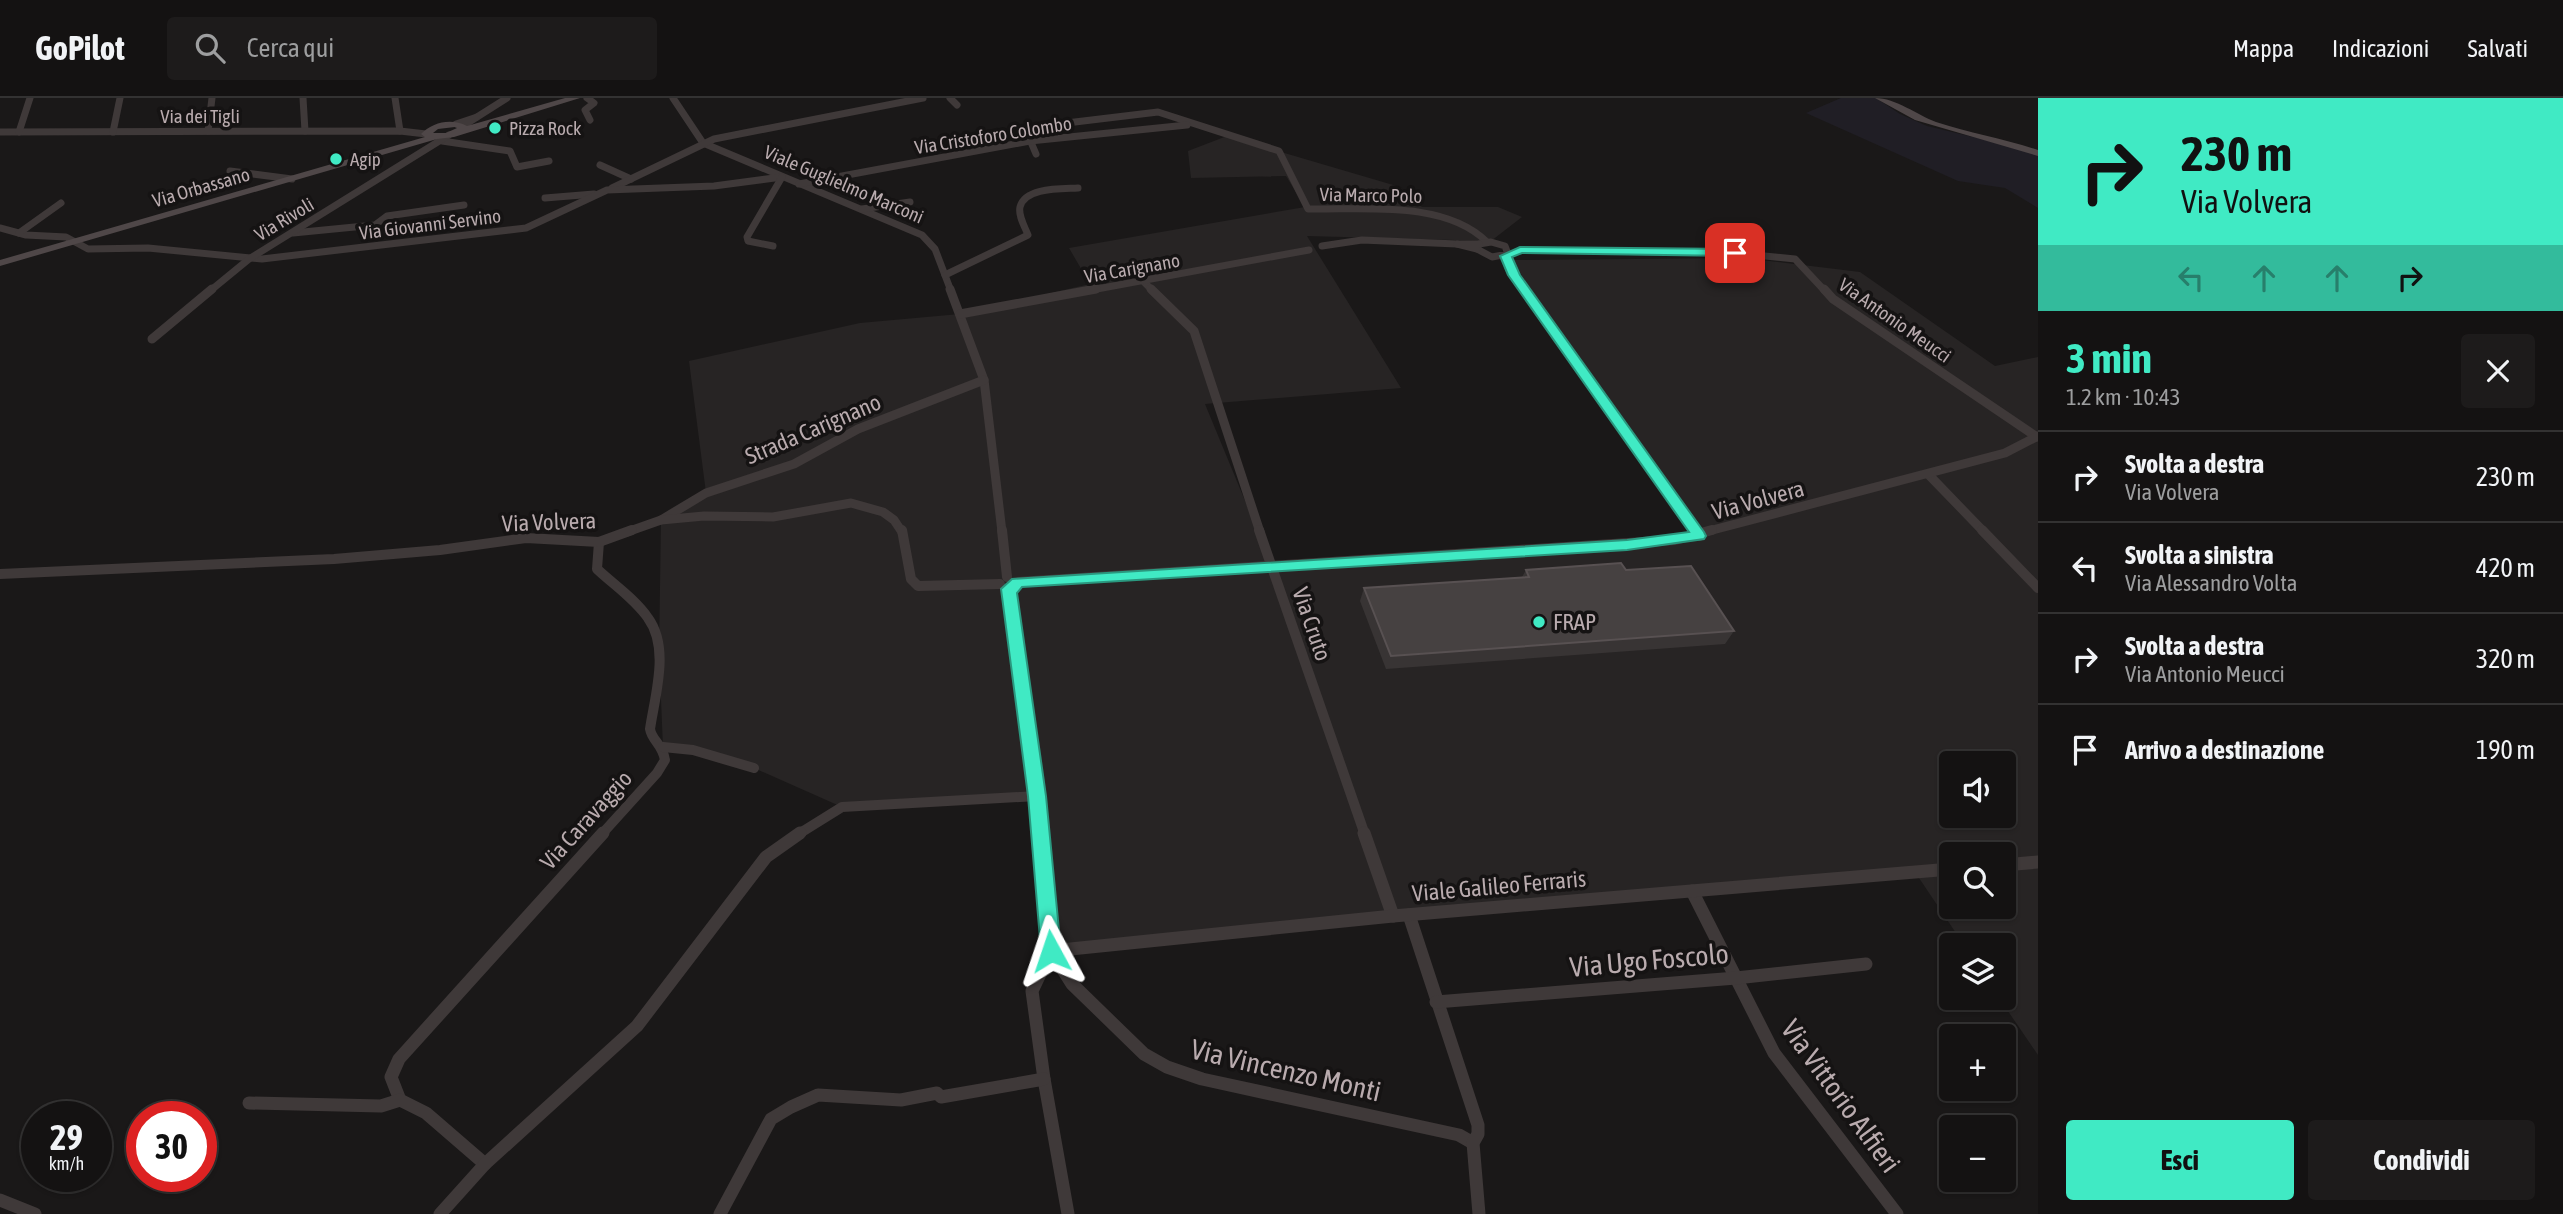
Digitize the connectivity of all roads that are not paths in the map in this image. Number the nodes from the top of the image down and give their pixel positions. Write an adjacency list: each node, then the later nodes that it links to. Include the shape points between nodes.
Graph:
1 (30, 98): 20 (street)
2 (120, 98): 21 (street)
3 (212, 98): 16 (street)
4 (303, 98): 17 (street)
5 (395, 98): 18 (street)
6 (507, 98): 22 (street, Via Rivoli)
7 (575, 98): 22 (main road, Via Orbassano)
8 (587, 98): 14 (street, via 594,103 584,110)
9 (923, 98): 24 (street)
10 (950, 98): 13 (street)
11 (1880, 98): 25 (main road, via 1935,126)
12 (673, 99): 24 (street)
13 (957, 104)
14 (590, 120)
15 (1193, 124): 23 (street, Via Cristoforo Colombo); 23 (street, Via Marco Polo, via 1153,112 1025,128); 46 (street, Via Marco Polo, via 1279,151 1308,209 1431,212 1478,233)
16 (208, 131): 17 (street, Via dei Tigli); 21 (street, Via dei Tigli)
17 (305, 131): 18 (street, Via dei Tigli)
18 (400, 131): 22 (street, Via dei Tigli); 22 (street, Via dei Tigli)
19 (0, 132): 20 (street, Via dei Tigli)
20 (19, 132): 21 (street, Via dei Tigli)
21 (113, 132)
22 (444, 132): 27 (street, via 453,141 510,151 517,167); 31 (main road, Via Orbassano); 44 (street, Via Rivoli)
23 (1030, 141): 26 (street); 33 (street, Via Cristoforo Colombo)
24 (703, 143): 30 (street, Viale Guglielmo Marconi); 32 (street)
25 (2038, 153)
26 (1036, 154)
27 (549, 161)
28 (600, 165): 32 (street)
29 (230, 171): 31 (street)
30 (782, 177): 33 (street, Viale Guglielmo Marconi); 35 (street, Via Giovanni Servino, via 715,186); 47 (street, via 747,237)
31 (292, 179): 45 (main road, Via Orbassano)
32 (631, 179): 35 (street)
33 (799, 184): 41 (street, Viale Guglielmo Marconi)
34 (1077, 188): 53 (street, via 1046,190 1028,198 1019,210 1028,235)
35 (607, 190): 36 (street, Via Giovanni Servino)
36 (597, 195): 37 (street); 51 (street, Via Giovanni Servino, via 526,228)
37 (545, 198)
38 (910, 202): 41 (street)
39 (61, 204): 43 (street)
40 (464, 205): 44 (street, via 387,216 375,225)
41 (859, 209): 53 (street, Viale Guglielmo Marconi, via 922,235 935,249)
42 (0, 228): 43 (street, Via Giovanni Servino)
43 (19, 233): 45 (street, Via Giovanni Servino, via 66,237)
44 (293, 233): 51 (street, Via Rivoli)
45 (74, 242): 51 (street, Via Giovanni Servino, via 88,249 148,248); 52 (main road, Via Orbassano)
46 (1481, 245): 48 (street, via 1362,240); 50 (street); 50 (street, via 1492,257)
47 (773, 246)
48 (1322, 246)
49 (1309, 250): 54 (street, Via Carignano)
50 (1507, 255): 58 (street, Via Antonio Meucci, via 1520,250 1735,253 1795,259 1833,299); 61 (street)
51 (249, 259): 56 (street, Via Rivoli)
52 (0, 263)
53 (945, 275): 55 (street, Viale Guglielmo Marconi)
54 (1144, 282): 55 (street, Via Carignano); 63 (street, Via Cruto, via 1194,331)
55 (960, 314): 57 (street, Viale Guglielmo Marconi)
56 (152, 339)
57 (985, 380): 60 (street, Strada Carignano, via 858,429 794,464 706,493); 65 (street, Viale Guglielmo Marconi)
58 (2037, 436): 59 (street, Via Volvera, via 2005,453)
59 (1928, 474): 61 (street, Via Volvera); 66 (street)
60 (661, 520): 62 (street, Via Volvera); 65 (street, Via Volvera, via 773,517 856,504 889,515 902,530 911,579 918,586)
61 (1699, 536): 63 (street, Via Volvera, via 1627,545)
62 (599, 542): 64 (street, Via Volvera, via 526,538 334,559); 67 (street, via 597,569 651,621 656,636 659,653 650,729)
63 (1271, 566): 65 (street, Via Volvera); 75 (street, Via Cruto)
64 (0, 573)
65 (1009, 583): 69 (street, Viale Guglielmo Marconi)
66 (2038, 588)
67 (663, 747): 68 (street, via 693,750); 81 (street, Via Caravaggio, via 665,760 657,773 399,1059 391,1077)
68 (754, 768)
69 (1037, 796): 76 (street, Viale Guglielmo Marconi); 84 (street, via 842,807 782,844 766,857 637,1026)
70 (2038, 862): 71 (street)
71 (2016, 864)
72 (1939, 870): 73 (street, Viale Galileo Ferraris)
73 (1692, 891): 74 (street, Viale Galileo Ferraris); 78 (street, Via Vittorio Alfieri)
74 (1409, 915): 75 (street, Viale Galileo Ferraris); 79 (street)
75 (1393, 916): 76 (street, Viale Galileo Ferraris)
76 (1051, 951): 80 (street, via 1032,990); 83 (street, Via Vincenzo Monti, via 1072,984 1108,1021 1144,1054 1167,1067 1202,1079 1459,1135)
77 (1866, 964): 78 (street, Via Ugo Foscolo)
78 (1736, 978): 79 (street, Via Ugo Foscolo); 91 (street, Via Vittorio Alfieri, via 1774,1053)
79 (1436, 1002): 83 (street, via 1478,1125)
80 (1044, 1079): 88 (street, via 901,1100 818,1095 771,1119); 89 (street)
81 (400, 1100): 82 (street, via 381,1106); 84 (street, via 426,1113)
82 (248, 1103)
83 (1473, 1143): 90 (street)
84 (485, 1164): 87 (street)
85 (0, 1200): 86 (street)
86 (35, 1214)
87 (440, 1214)
88 (720, 1214)
89 (1068, 1214)
90 (1479, 1214)
91 (1897, 1214)

